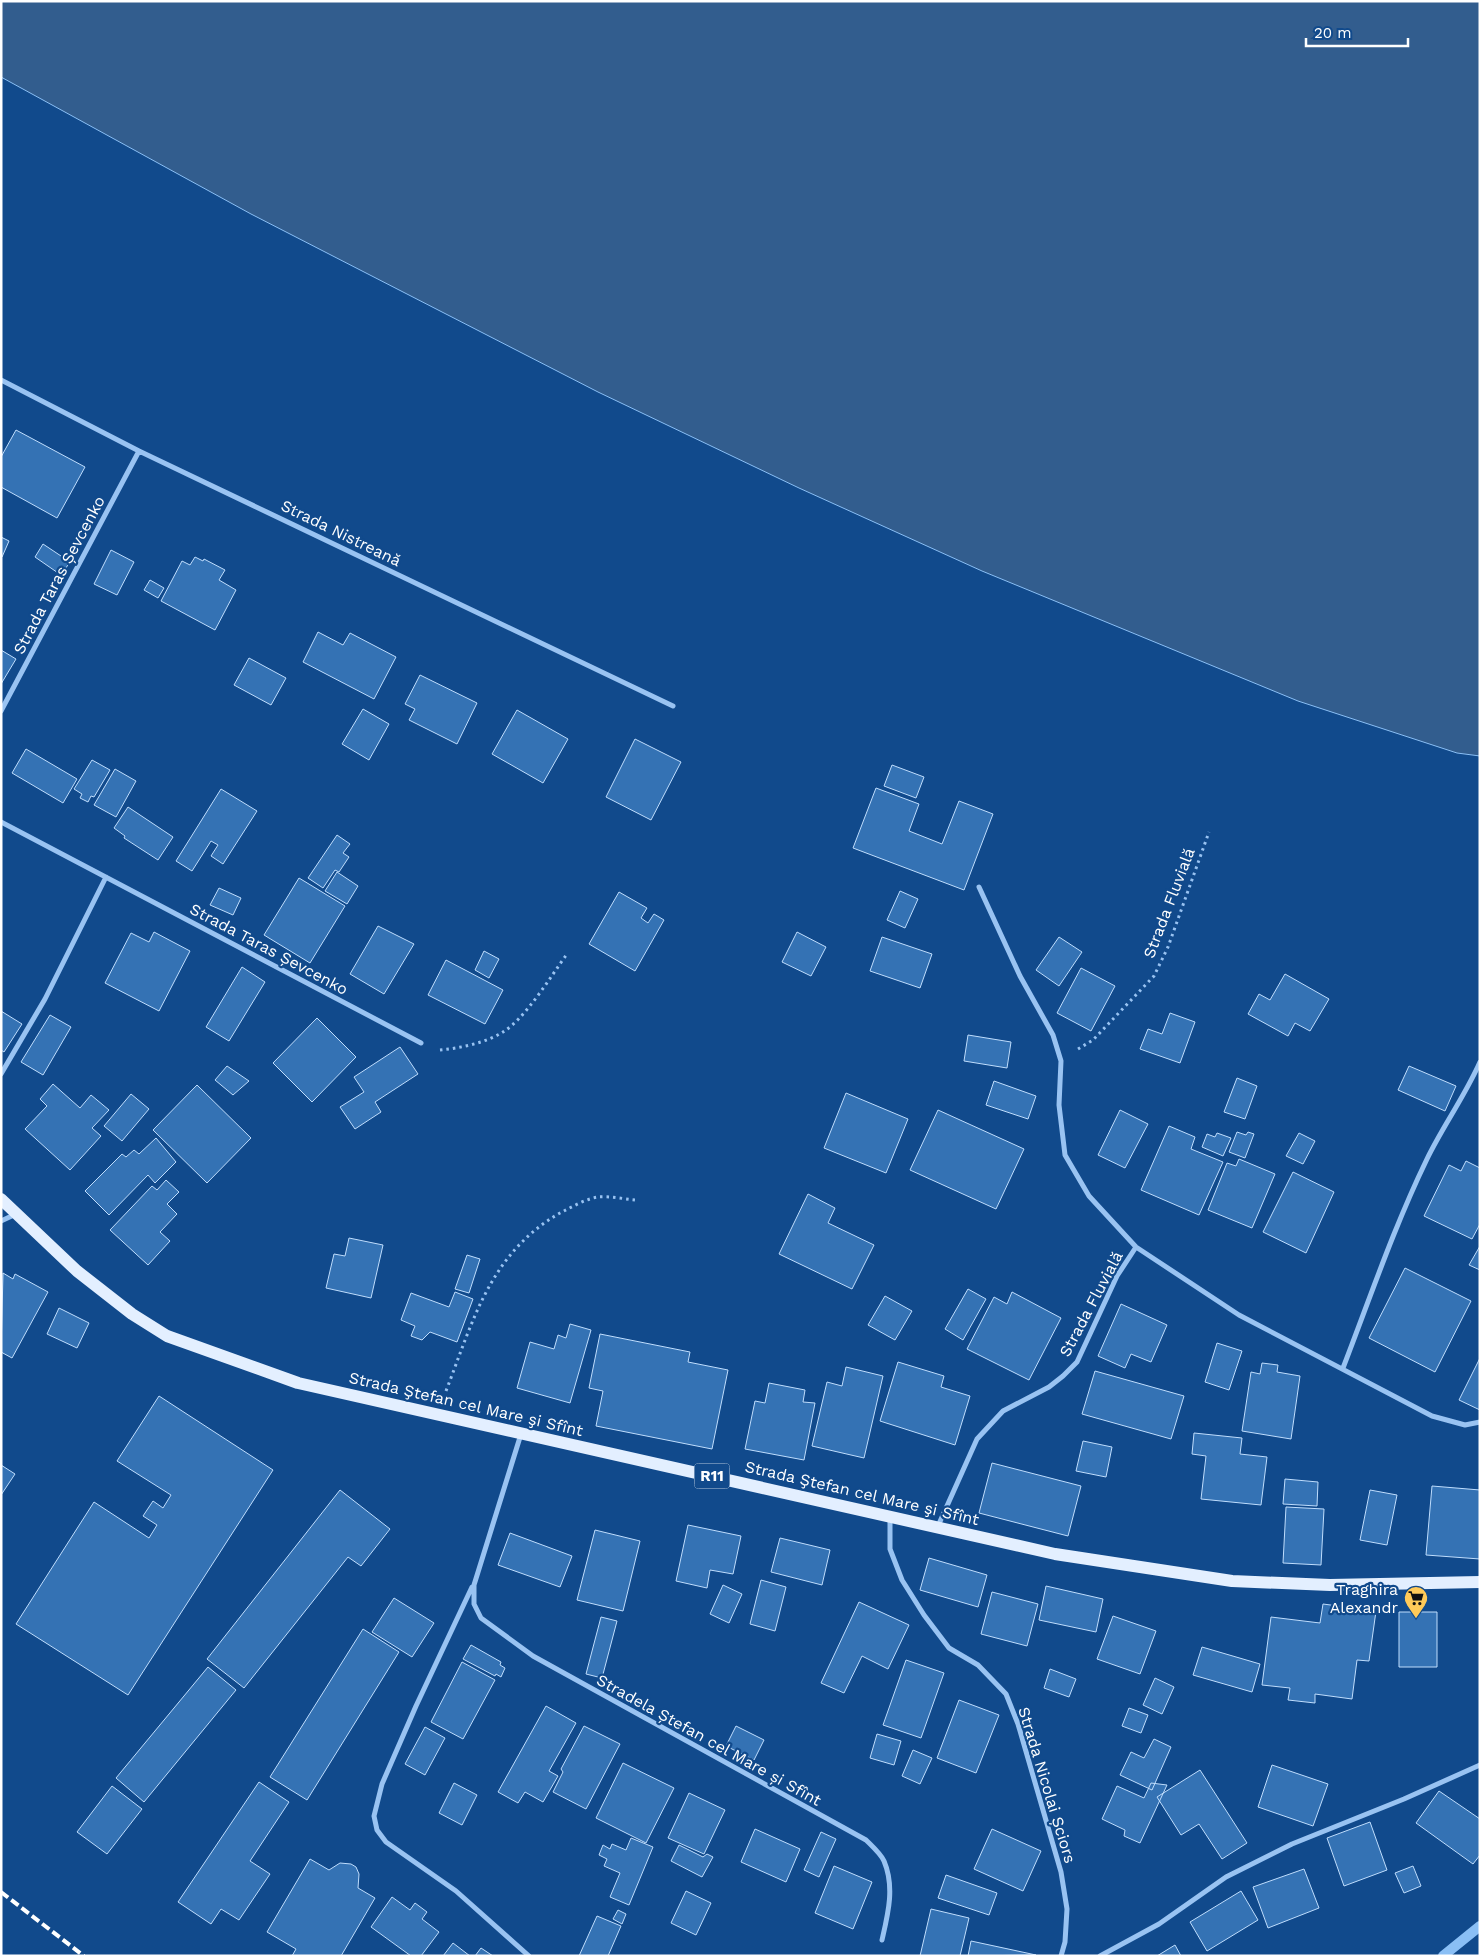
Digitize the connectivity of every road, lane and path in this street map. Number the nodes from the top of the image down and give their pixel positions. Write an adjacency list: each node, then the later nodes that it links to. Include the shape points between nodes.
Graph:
1 (1, 380): 2 (street, Strada Nistreană)
2 (139, 451): 3 (street, Strada Nistreană); 4 (street, Strada Taras Șevcenko)
3 (673, 706)
4 (1, 711)
5 (1, 822): 7 (street, Strada Taras Șevcenko)
6 (1209, 832): 11 (path, Strada Fluvială, via 1168,947 1154,976 1093,1040)
7 (106, 878): 10 (street, Strada Taras Șevcenko); 13 (street, via 45,999)
8 (979, 887): 11 (street, Strada Fluvială, via 1020,976 1054,1035)
9 (567, 954): 10 (path, via 519,1018 503,1032 473,1044 440,1050)
10 (421, 1043)
11 (1061, 1061): 18 (street, Strada Fluvială, via 1059,1105 1065,1155 1088,1196)
12 (1480, 1062): 19 (street, via 1403,1210)
13 (1, 1074)
14 (1, 1199): 16 (main road, Strada Ştefan cel Mare şi Sfînt / R11)
15 (636, 1200): 20 (path, via 598,1197 577,1204 526,1236 504,1262 483,1297)
16 (16, 1214): 17 (street); 20 (main road, Strada Ştefan cel Mare şi Sfînt / R11, via 77,1271 132,1314 167,1336 298,1383)
17 (1, 1221)
18 (1136, 1247): 19 (street, Strada Fluvială, via 1239,1315); 24 (street, Strada Fluvială, via 1117,1276 1077,1362 1049,1387 1003,1411 977,1439)
19 (1343, 1368): 21 (street, Strada Fluvială, via 1432,1416 1465,1424)
20 (437, 1415): 22 (main road, Strada Ştefan cel Mare şi Sfînt / R11)
21 (1480, 1422)
22 (521, 1434): 23 (main road, Strada Ştefan cel Mare şi Sfînt / R11); 26 (street, Stradela Ștefan cel Mare și Sfînt)
23 (890, 1516): 24 (main road, Strada Ştefan cel Mare şi Sfînt / R11); 30 (street, Strada Nicolai Șciors, via 890,1549 902,1580 949,1648 978,1666 1006,1694 1018,1724 1062,1872 1067,1909)
24 (938, 1526): 25 (main road, Strada Ştefan cel Mare şi Sfînt / R11, via 1055,1554 1232,1581 1330,1585)
25 (1480, 1582)
26 (474, 1585): 28 (street, Stradela Ștefan cel Mare și Sfînt, via 474,1604 481,1618 533,1656 866,1840 884,1860 889,1880 890,1906); 29 (street, Stradela Ștefan cel Mare și Sfînt, via 382,1784 374,1816 377,1830 386,1842 456,1891)
27 (1480, 1765): 31 (street, via 1292,1844 1226,1877 1159,1924)
28 (882, 1940)
29 (528, 1956)
30 (1061, 1956)
31 (1100, 1956)

